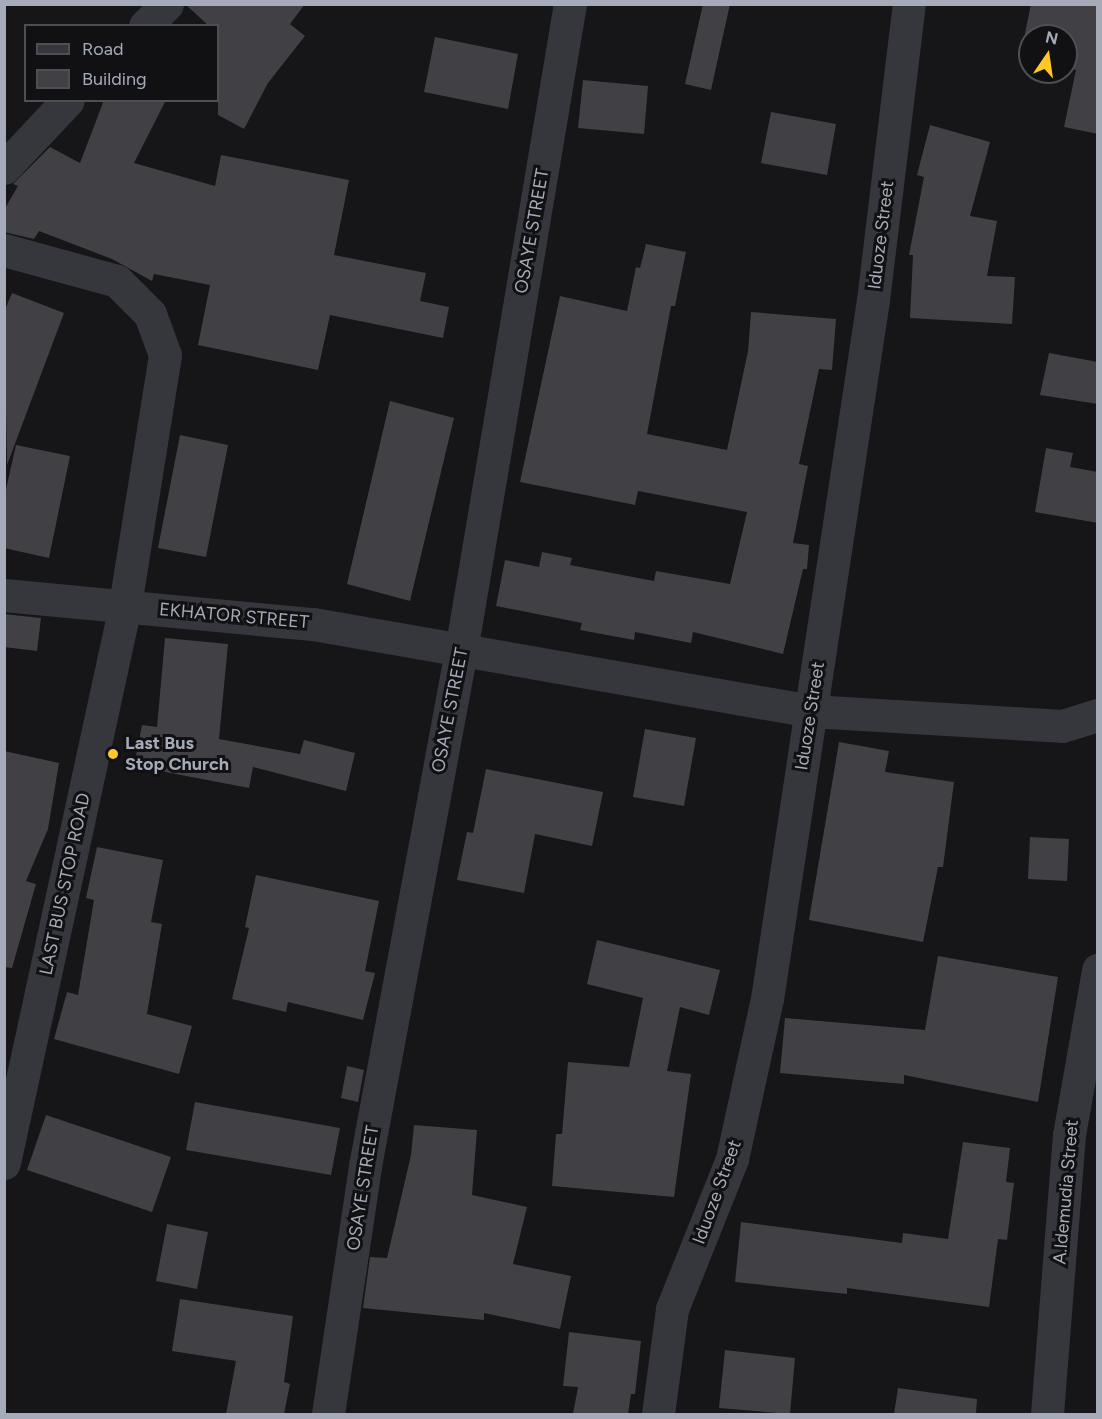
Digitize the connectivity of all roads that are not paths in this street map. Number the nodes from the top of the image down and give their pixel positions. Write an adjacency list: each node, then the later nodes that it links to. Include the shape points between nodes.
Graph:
1 (167, 4): 4 (street)
2 (570, 4): 10 (street, OSAYE STREET)
3 (909, 4): 11 (street, Iduoze Street, via 873,300)
4 (147, 24)
5 (66, 102): 6 (street)
6 (4, 168)
7 (4, 249): 9 (street, LAST BUS STOP ROAD, via 117,281 150,314 165,356)
8 (4, 595): 9 (street, EKHATOR STREET)
9 (125, 606): 10 (street, EKHATOR STREET, via 313,624); 14 (street, LAST BUS STOP ROAD)
10 (461, 651): 11 (street, EKHATOR STREET); 15 (street, OSAYE STREET, via 365,1166)
11 (811, 711): 12 (street, EKHATOR STREET, via 1062,726); 16 (street, Iduoze Street, via 767,999 732,1159 672,1309)
12 (1098, 716)
13 (1098, 970): 17 (street, A.Idemudia Street, via 1069,1135)
14 (4, 1162)
15 (328, 1414)
16 (658, 1414)
17 (1047, 1414)

